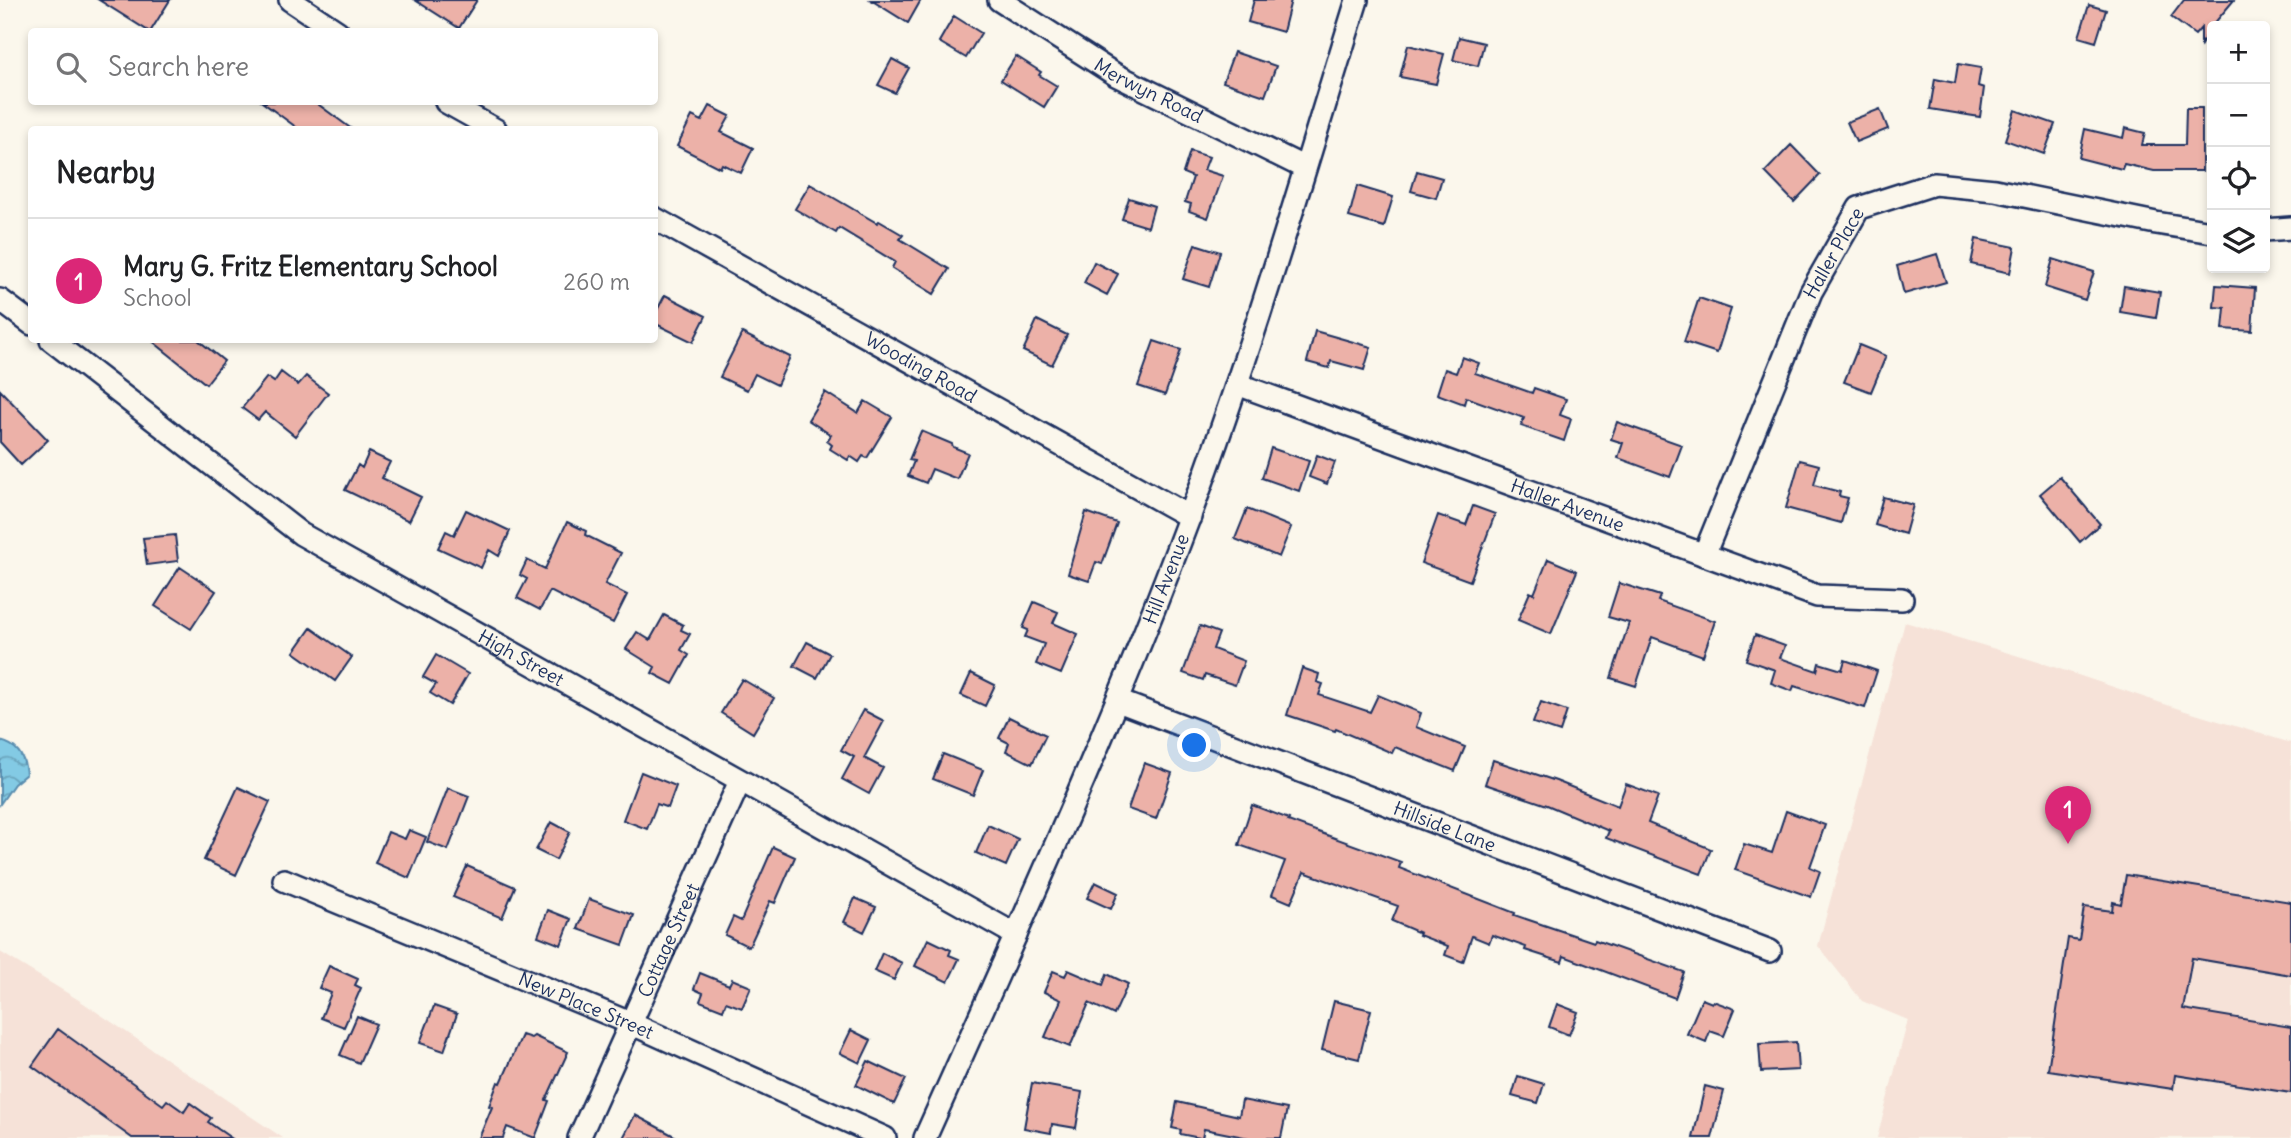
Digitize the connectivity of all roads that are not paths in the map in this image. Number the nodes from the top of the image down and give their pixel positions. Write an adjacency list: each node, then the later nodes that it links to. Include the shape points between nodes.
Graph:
1 (290, 0): 4 (street)
2 (999, 0): 7 (street, Merwyn Road, via 1116,75)
3 (1357, 0): 7 (street, Hill Avenue)
4 (332, 28)
5 (451, 105): 6 (street)
6 (489, 126)
7 (1305, 168): 15 (street, Hill Avenue)
8 (658, 220): 16 (street, Wooding Road)
9 (2291, 228): 10 (street)
10 (2270, 230)
11 (2207, 231): 17 (street, Haller Place, via 1995,190 1934,184 1859,208 1811,292)
12 (0, 300): 13 (street)
13 (28, 321)
14 (55, 343): 20 (street, High Street, via 301,534)
15 (1237, 384): 16 (street, Hill Avenue); 17 (street, Haller Avenue)
16 (1190, 517): 19 (street, Hill Avenue)
17 (1704, 555): 18 (street, Haller Avenue, via 1817,596)
18 (1902, 599)
19 (1118, 701): 22 (street, Hill Avenue); 23 (street, Hillside Lane)
20 (740, 781): 22 (street, High Street); 24 (street, Cottage Street)
21 (284, 880): 24 (street, New Place Street)
22 (1016, 935): 27 (street, Hill Avenue)
23 (1770, 951)
24 (630, 1023): 25 (street, Cottage Street); 26 (street, New Place Street)
25 (579, 1138)
26 (885, 1138)
27 (925, 1138)

